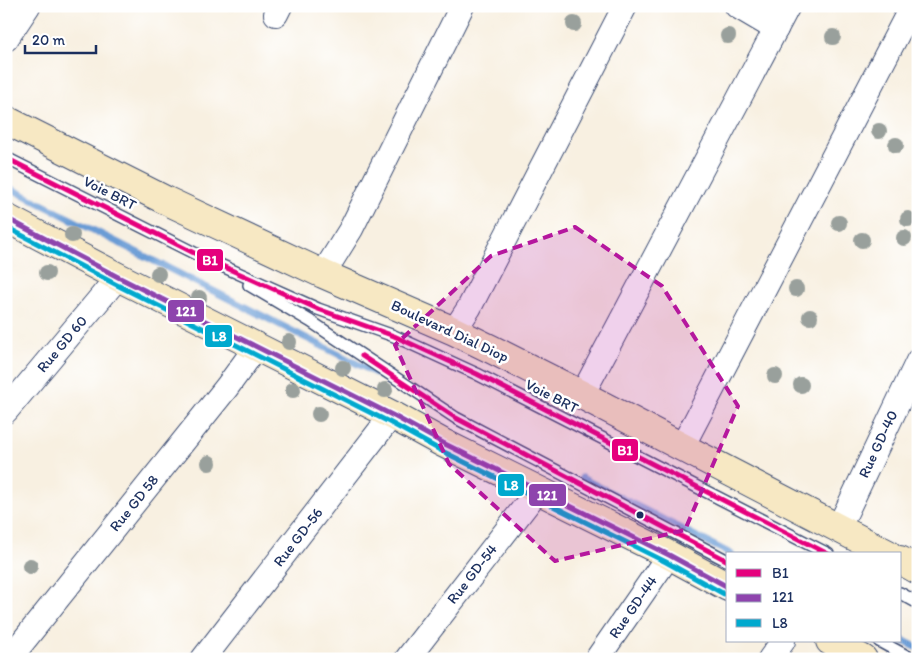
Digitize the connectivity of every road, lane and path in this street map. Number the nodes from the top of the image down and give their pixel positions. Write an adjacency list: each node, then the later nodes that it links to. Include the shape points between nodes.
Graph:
1 (28, 6): 8 (street)
2 (462, 6): 13 (street, via 351,229)
3 (625, 6): 15 (street, via 469,308)
4 (736, 6): 7 (street)
5 (788, 6): 7 (street)
6 (912, 6): 21 (street)
7 (776, 29): 18 (street)
8 (6, 39)
9 (6, 120): 13 (street, Boulevard Dial Diop, via 164,200)
10 (6, 158): 12 (lane, Voie BRT)
11 (6, 218): 14 (street)
12 (200, 256): 24 (lane, Voie BRT, via 318,309 394,336 477,374); 27 (lane, Voie BRT, via 310,321 456,418)
13 (323, 274): 15 (street, Boulevard Dial Diop)
14 (118, 277): 16 (street); 19 (street, Rue GD 60)
15 (454, 331): 18 (street, Boulevard Dial Diop)
16 (257, 346): 20 (street); 36 (street, Rue GD 58, via 228,387)
17 (918, 361): 23 (street, Rue GD-40)
18 (582, 395): 21 (street, Boulevard Dial Diop)
19 (6, 411)
20 (392, 414): 22 (street); 37 (street, Rue GD-56)
21 (682, 447): 23 (street, Boulevard Dial Diop)
22 (538, 490): 26 (street); 38 (street, Rue GD-54)
23 (839, 528): 25 (street, Boulevard Dial Diop)
24 (824, 552)
25 (884, 552)
26 (669, 555): 30 (street); 39 (street, Rue GD-44)
27 (726, 560)
28 (902, 561): 29 (street)
29 (918, 570)
30 (726, 586)
31 (902, 594): 32 (lane)
32 (918, 603)
33 (782, 642): 40 (street)
34 (832, 642): 41 (street)
35 (881, 642): 42 (lane)
36 (10, 659)
37 (204, 659)
38 (407, 659)
39 (597, 659)
40 (770, 659)
41 (863, 659)
42 (912, 659)

